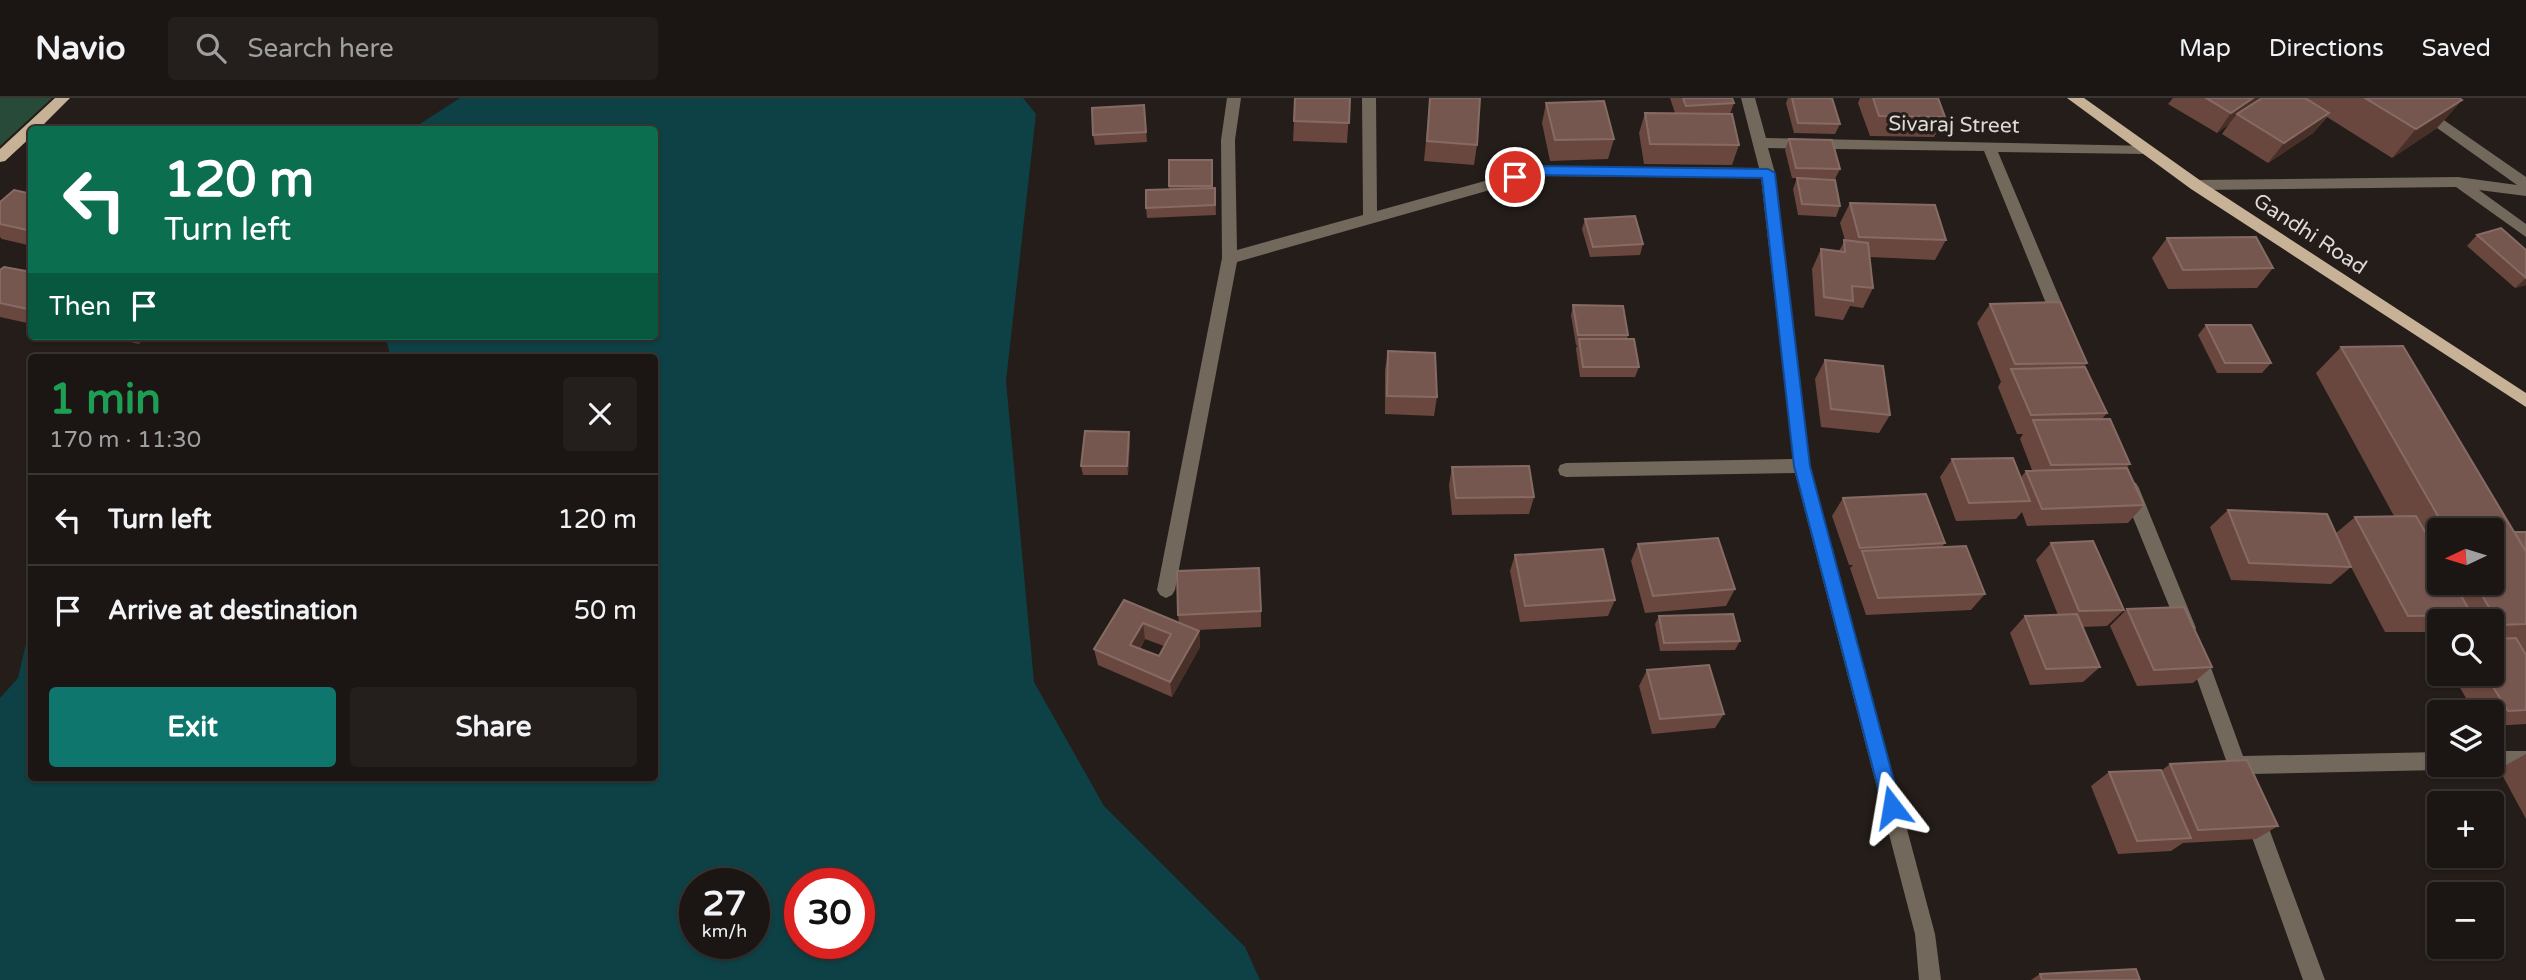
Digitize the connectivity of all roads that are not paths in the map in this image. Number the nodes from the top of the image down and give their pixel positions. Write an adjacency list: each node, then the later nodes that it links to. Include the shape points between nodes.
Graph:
1 (62, 98): 7 (main road)
2 (1234, 98): 20 (street, via 1228,140)
3 (1369, 98): 18 (street)
4 (1748, 98): 9 (street)
5 (2074, 98): 11 (main road, Gandhi Road)
6 (2402, 98): 15 (street)
7 (33, 126)
8 (28, 130): 12 (main road)
9 (1762, 143): 10 (street, Sivaraj Street); 13 (street)
10 (1989, 147): 11 (street, Sivaraj Street); 21 (street)
11 (2145, 149): 16 (main road, Gandhi Road)
12 (0, 157)
13 (1768, 173): 18 (street, via 1539,171); 23 (street)
14 (2458, 182): 16 (street); 17 (street); 19 (street)
15 (2526, 184)
16 (2196, 185): 22 (main road, Gandhi Road)
17 (2526, 191)
18 (1370, 218): 20 (street)
19 (2526, 232)
20 (1230, 258): 26 (street)
21 (2068, 339)
22 (2526, 401)
23 (1802, 466): 25 (street); 31 (street, via 1925,934)
24 (2121, 466): 30 (street, via 2185,620)
25 (1566, 470)
26 (1166, 590)
27 (2504, 760): 28 (street)
28 (2526, 760)
29 (2427, 761): 30 (street)
30 (2236, 765): 32 (street)
31 (1930, 980)
32 (2314, 980)

